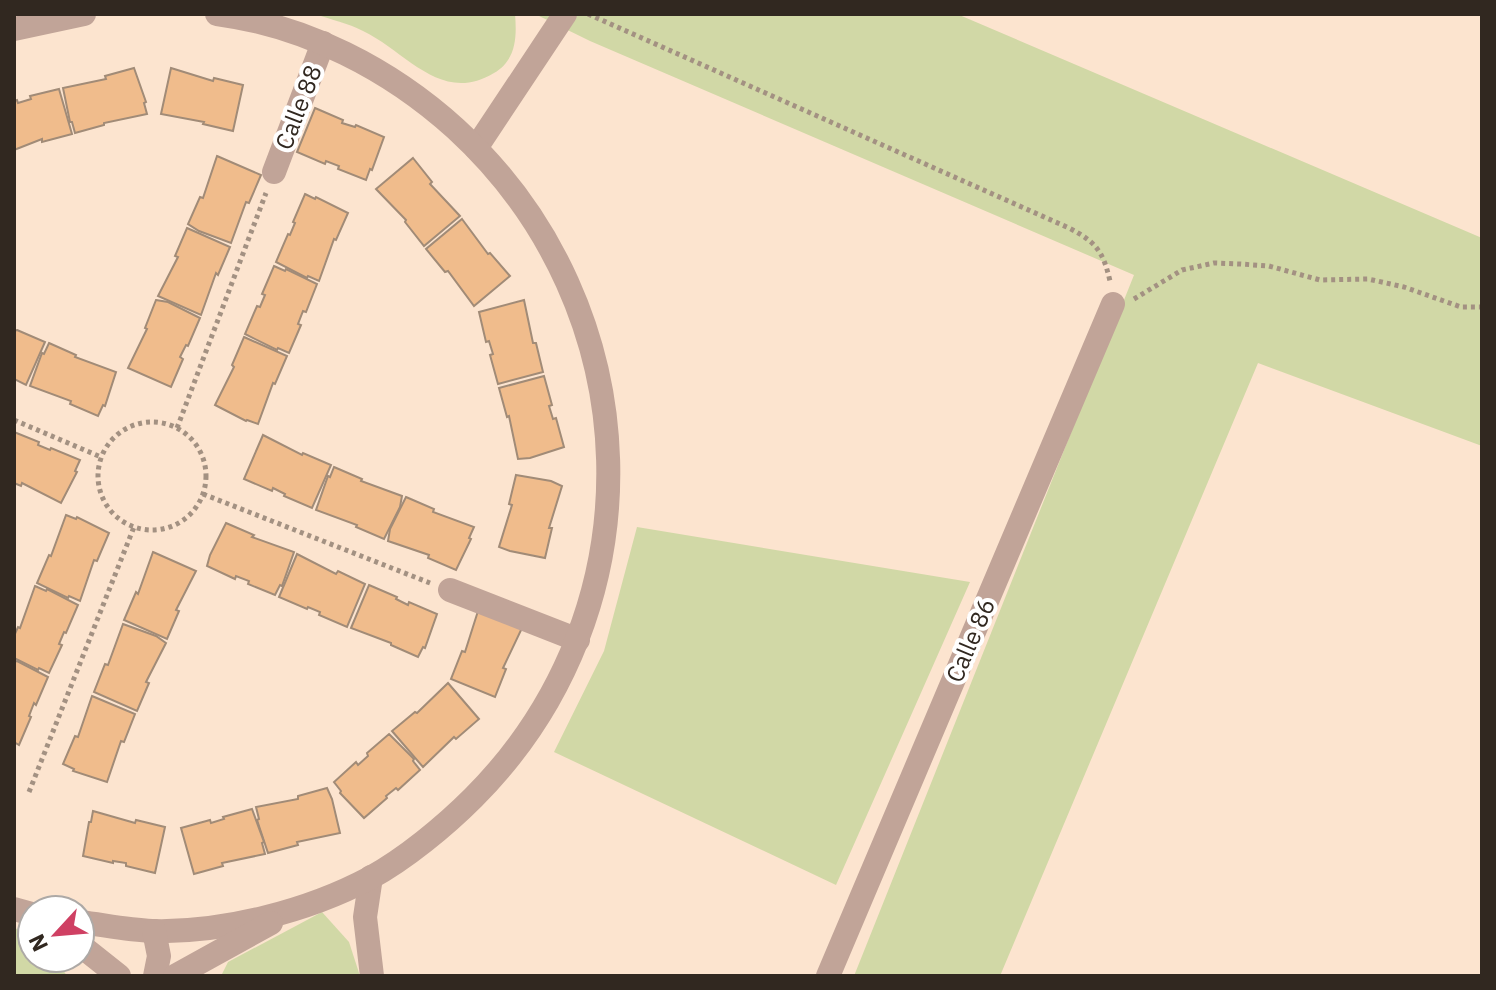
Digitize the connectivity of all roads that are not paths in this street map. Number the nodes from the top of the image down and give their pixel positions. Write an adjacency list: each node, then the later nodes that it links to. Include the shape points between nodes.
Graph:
1 (84, 14): 4 (street)
2 (217, 14): 5 (street)
3 (565, 14): 6 (street)
4 (14, 29)
5 (323, 43): 6 (street, via 430,106); 7 (street, Calle 88)
6 (476, 148): 10 (street, via 549,244 575,297 600,381 609,469 600,562)
7 (274, 172)
8 (1113, 304): 20 (street, Calle 86)
9 (450, 590): 10 (street)
10 (578, 640): 11 (street, via 545,709 500,770 447,824)
11 (371, 877): 12 (street); 19 (street, via 365,917)
12 (297, 908): 14 (street, via 227,925); 18 (street)
13 (96, 924): 14 (street)
14 (154, 931): 17 (street, via 159,956)
15 (96, 958): 16 (street)
16 (119, 976)
17 (155, 976)
18 (175, 976)
19 (372, 976)
20 (828, 976)

